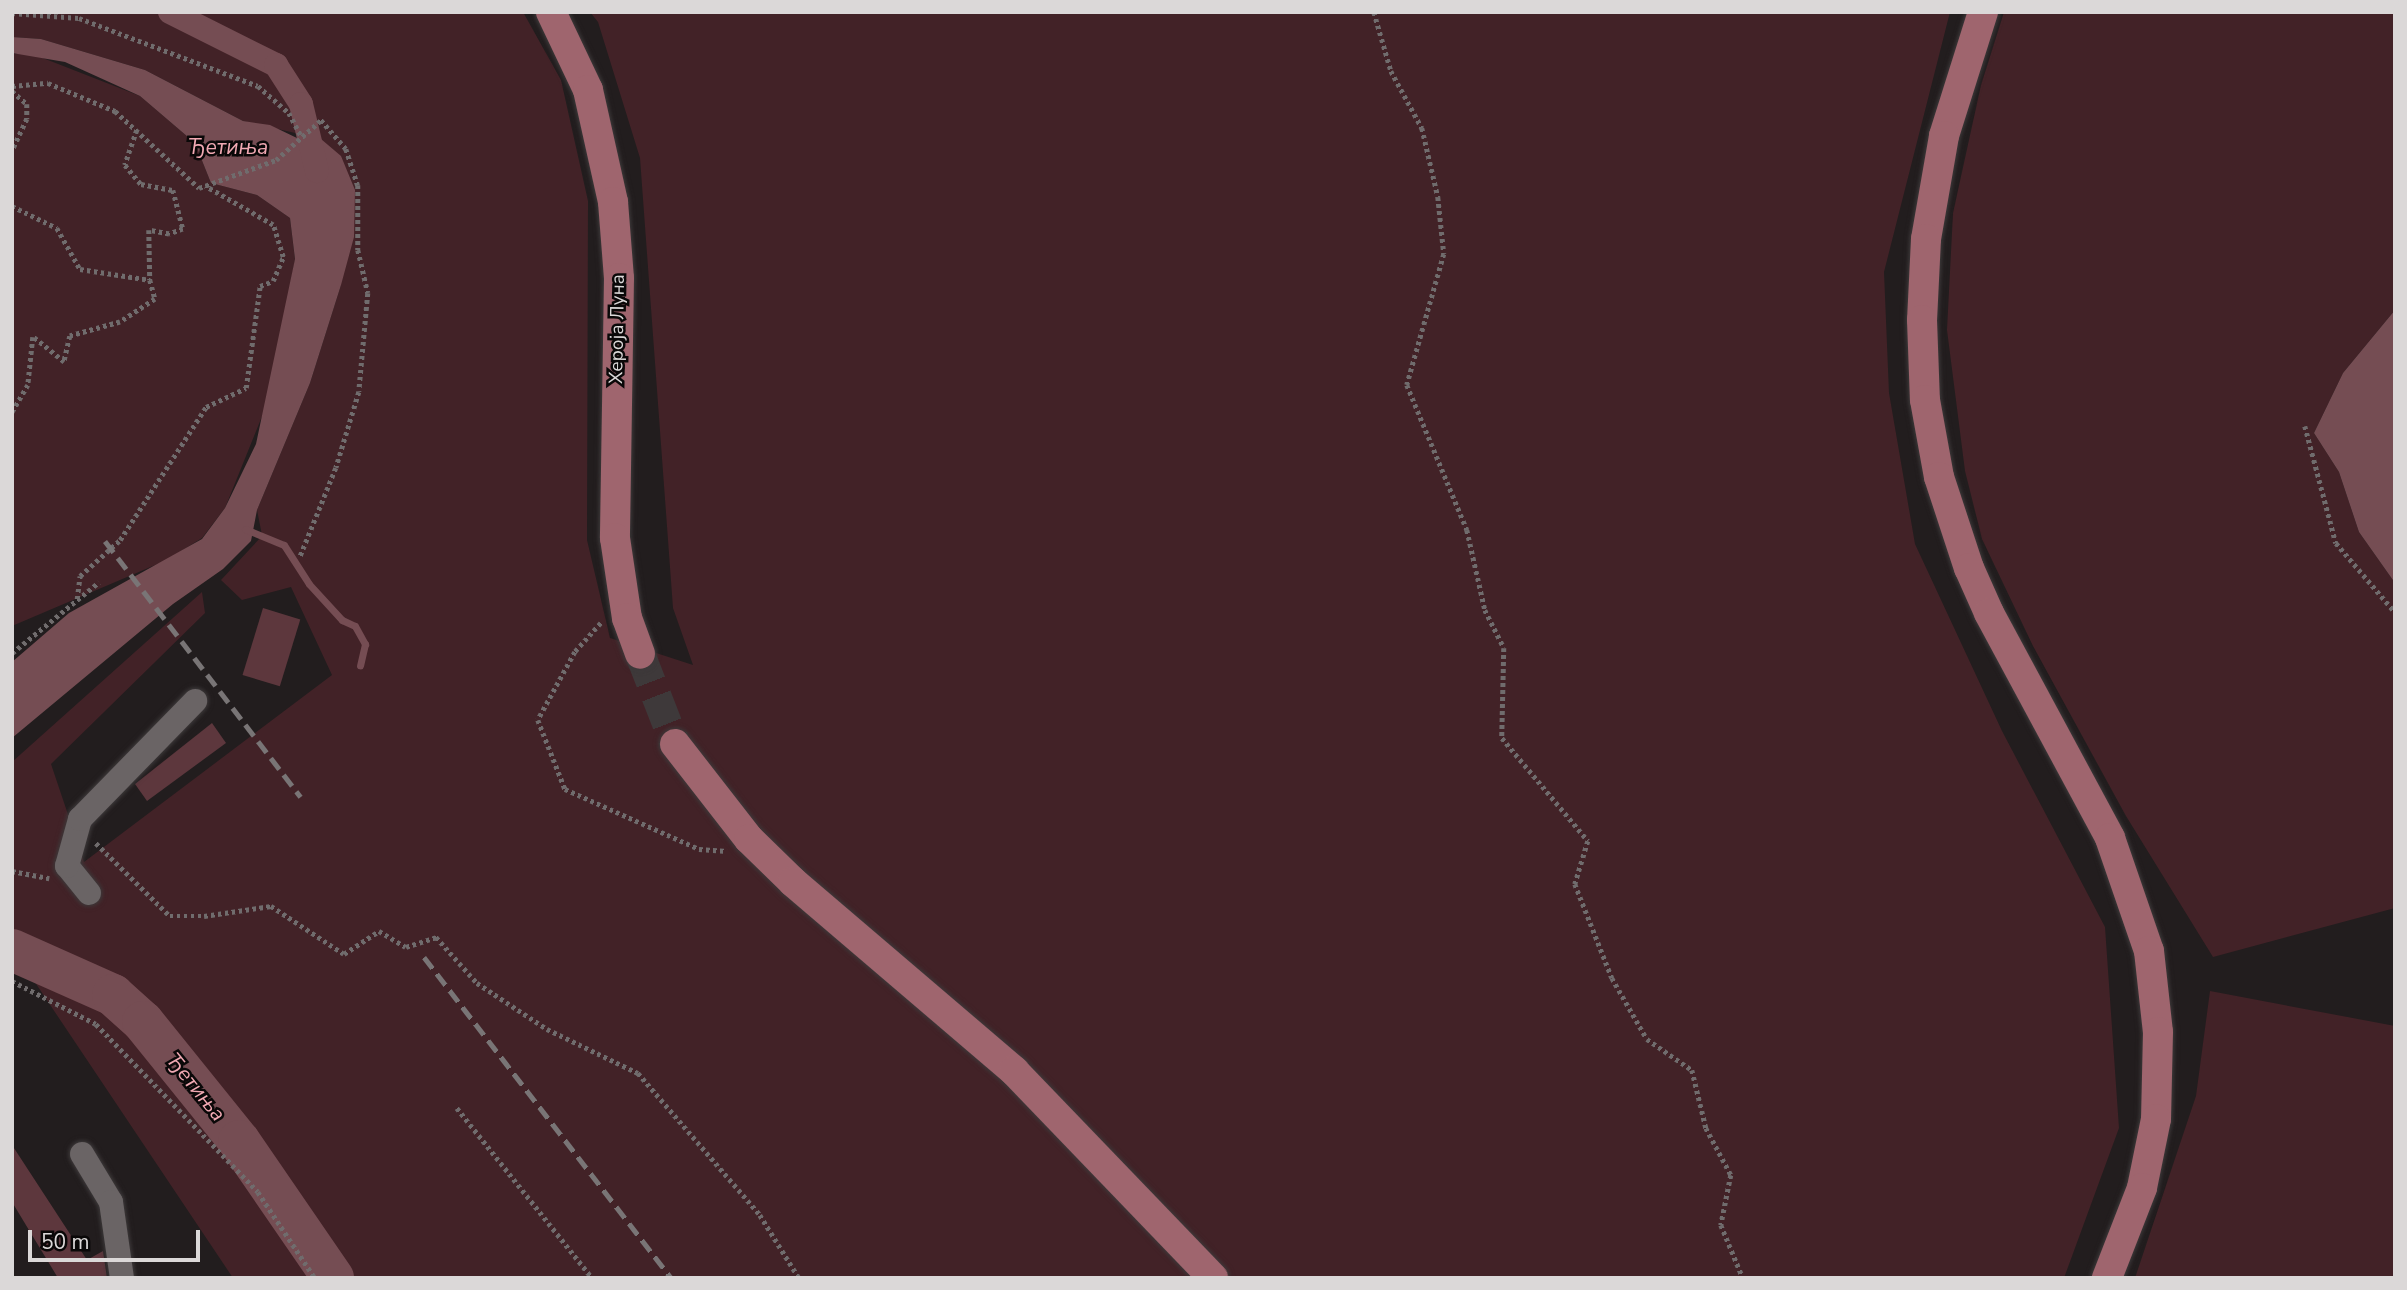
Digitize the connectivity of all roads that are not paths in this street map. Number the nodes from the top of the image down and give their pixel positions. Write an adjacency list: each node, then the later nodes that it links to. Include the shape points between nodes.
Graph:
1 (551, 12): 3 (main road, Хероја Луна, via 588,90 614,202 619,278 613,502 623,599)
2 (1983, 12): 10 (main road, via 1944,136 1926,239 1925,400 1939,477 1969,568 1995,626 2106,829 2149,951 2158,1032 2156,1119 2142,1188)
3 (640, 654)
4 (195, 701): 6 (street, via 136,759 78,827 67,866)
5 (675, 744): 9 (main road, via 764,853 1014,1071)
6 (89, 893)
7 (82, 1154): 8 (street, via 111,1202)
8 (122, 1278)
9 (1213, 1278)
10 (2107, 1278)

